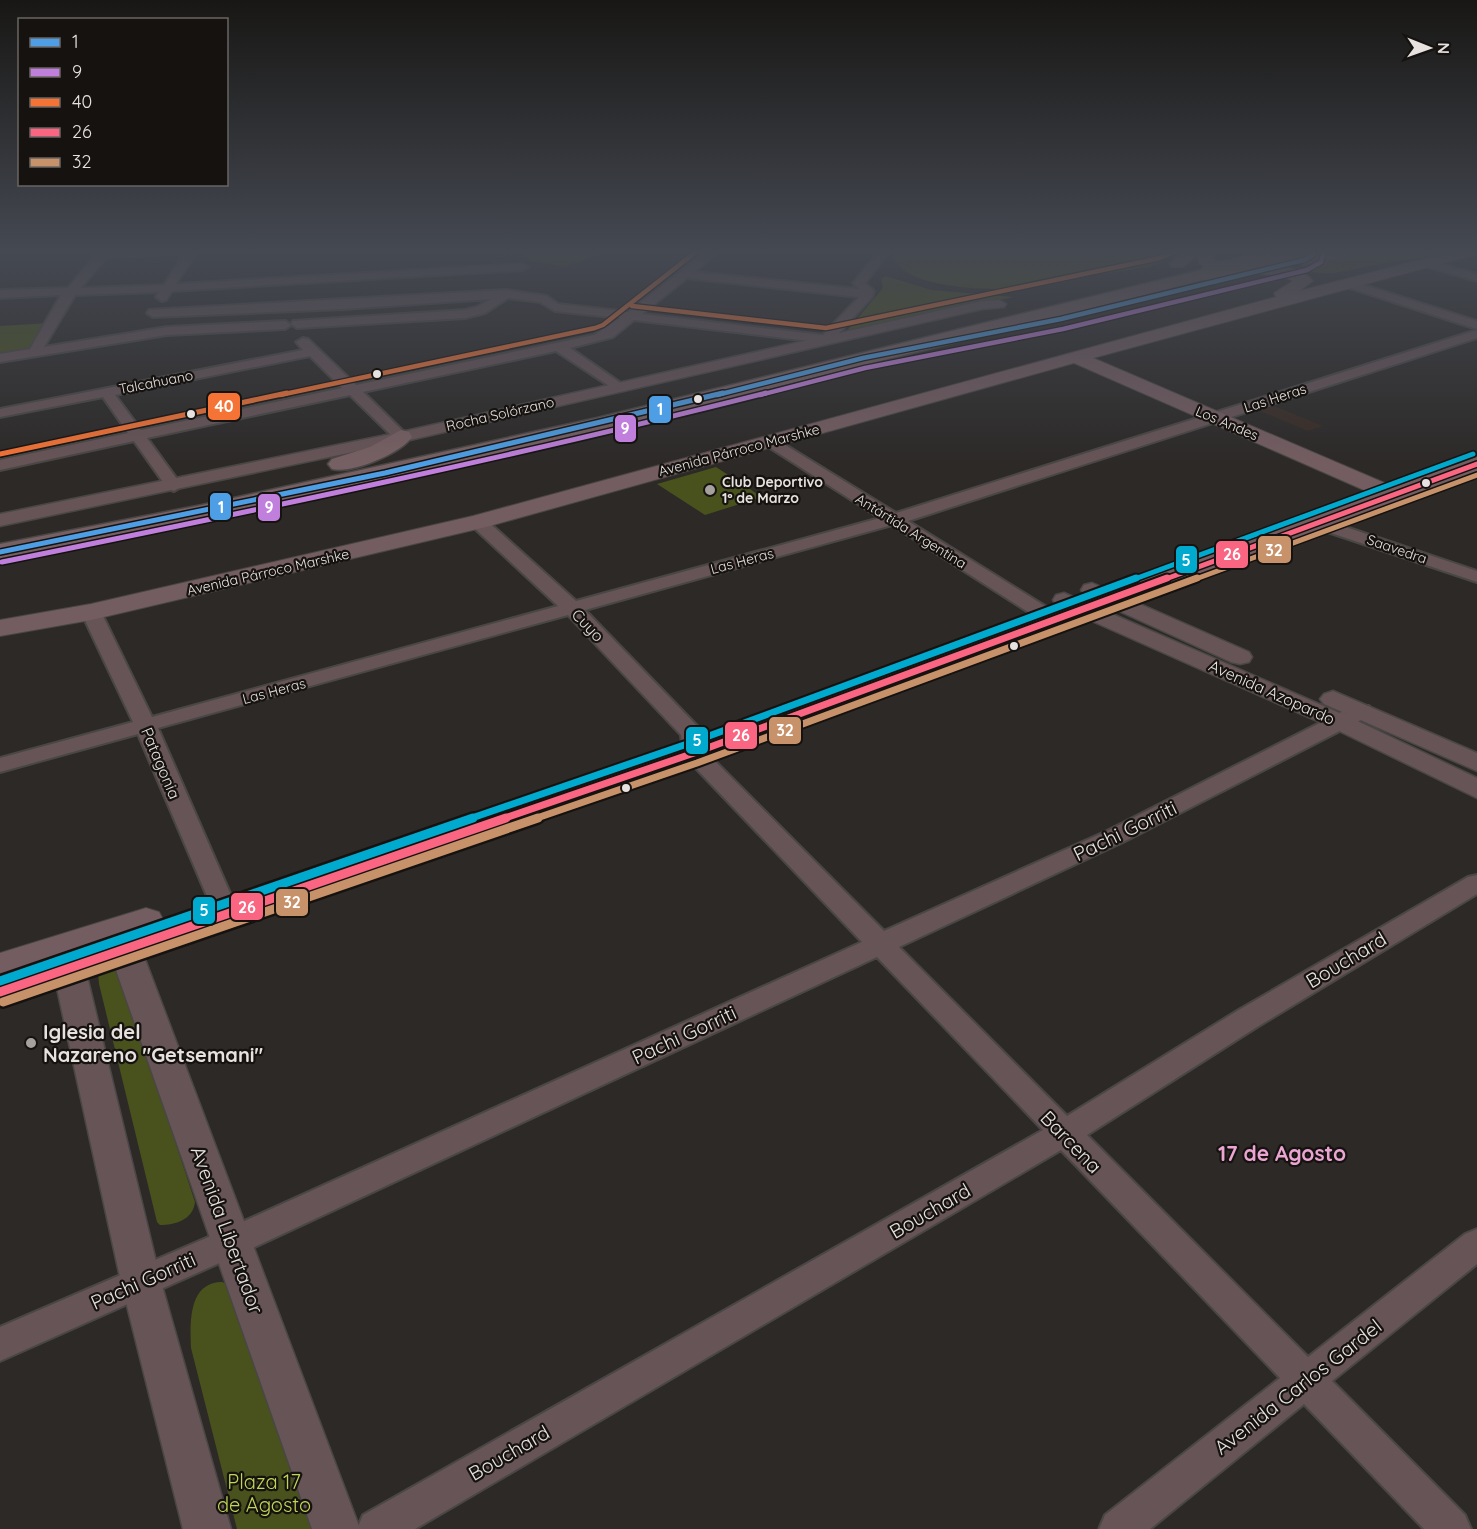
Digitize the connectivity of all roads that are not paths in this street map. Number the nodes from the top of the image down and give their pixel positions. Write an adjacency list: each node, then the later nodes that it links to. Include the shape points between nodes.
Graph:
1 (52, 322): 19 (street)
2 (147, 322): 15 (street)
3 (345, 322): 12 (street)
4 (623, 322): 17 (street, via 608,334)
5 (685, 322): 16 (street)
6 (842, 322): 16 (street)
7 (902, 322): 16 (street, Rocha Solórzano)
8 (947, 322): 20 (highway)
9 (990, 322): 20 (highway)
10 (1042, 322): 20 (highway)
11 (1205, 322): 22 (main road, Avenida Párroco Marshke)
12 (336, 323): 13 (street)
13 (292, 330): 15 (street, via 262,327); 18 (street)
14 (1477, 334): 29 (street, Las Heras)
15 (138, 336): 19 (street)
16 (826, 339): 23 (street, Rocha Solórzano)
17 (558, 346): 25 (street); 26 (street)
18 (312, 352): 26 (street); 27 (street, Talcahuano)
19 (34, 353): 21 (street)
20 (855, 355): 24 (highway); 44 (highway, via 619,419)
21 (0, 358)
22 (1077, 358): 29 (main road, Los Andes); 32 (main road, Avenida Párroco Marshke)
23 (737, 359): 24 (street); 25 (street, Rocha Solórzano)
24 (800, 363): 36 (highway, via 510,433)
25 (617, 387): 31 (street, Rocha Solórzano)
26 (353, 390): 30 (street); 31 (street)
27 (106, 392): 28 (street, Talcahuano); 30 (street)
28 (0, 413)
29 (1215, 418): 38 (main road, Los Andes); 40 (street, Las Heras)
30 (138, 436): 35 (street); 37 (street)
31 (401, 437): 36 (highway, via 364,458); 37 (street, Rocha Solórzano)
32 (769, 441): 40 (street, Antártida Argentina); 41 (main road, Avenida Párroco Marshke)
33 (1477, 454): 38 (main road)
34 (1477, 464): 38 (main road)
35 (0, 465)
36 (287, 480): 43 (highway)
37 (174, 486): 39 (street, Rocha Solórzano)
38 (1384, 490): 42 (main road); 46 (main road)
39 (0, 520)
40 (892, 520): 46 (street, Antártida Argentina); 47 (street, Las Heras)
41 (478, 522): 47 (street, Cuyo); 48 (main road, Avenida Párroco Marshke)
42 (1316, 522): 45 (street, Saavedra); 46 (main road)
43 (0, 538)
44 (0, 552)
45 (1477, 577)
46 (1074, 605): 50 (street, Avenida Azopardo); 52 (main road)
47 (572, 608): 51 (street, Las Heras); 52 (street, Cuyo)
48 (91, 612): 49 (main road, Avenida Párroco Marshke); 51 (street, Patagonia)
49 (0, 628)
50 (1352, 717): 53 (street, Avenida Azopardo); 55 (street, Avenida Azopardo); 59 (street, Pachi Gorriti, via 1116,836)
51 (146, 726): 54 (street, Las Heras); 57 (street, Patagonia)
52 (693, 743): 57 (main road); 59 (street, Barcena)
53 (1477, 763)
54 (0, 765)
55 (1477, 789)
56 (1477, 883): 63 (street, Bouchard, via 1246,1019)
57 (223, 907): 58 (main road)
58 (122, 940): 60 (main road); 64 (street, Avenida Libertador)
59 (881, 945): 63 (street, Barcena); 64 (street, Pachi Gorriti)
60 (66, 959): 61 (main road); 62 (main road); 66 (street)
61 (0, 967)
62 (0, 992)
63 (1064, 1134): 68 (street, Barcena); 71 (street, Bouchard)
64 (232, 1242): 66 (street, Pachi Gorriti); 70 (street, Avenida Libertador)
65 (1477, 1245): 68 (street, Avenida Carlos Gardel)
66 (141, 1282): 67 (street, Pachi Gorriti); 69 (street)
67 (0, 1344)
68 (1306, 1381): 72 (street, Avenida Carlos Gardel); 73 (street, Barcena)
69 (207, 1529)
70 (336, 1529)
71 (377, 1529)
72 (1119, 1529)
73 (1451, 1529)

